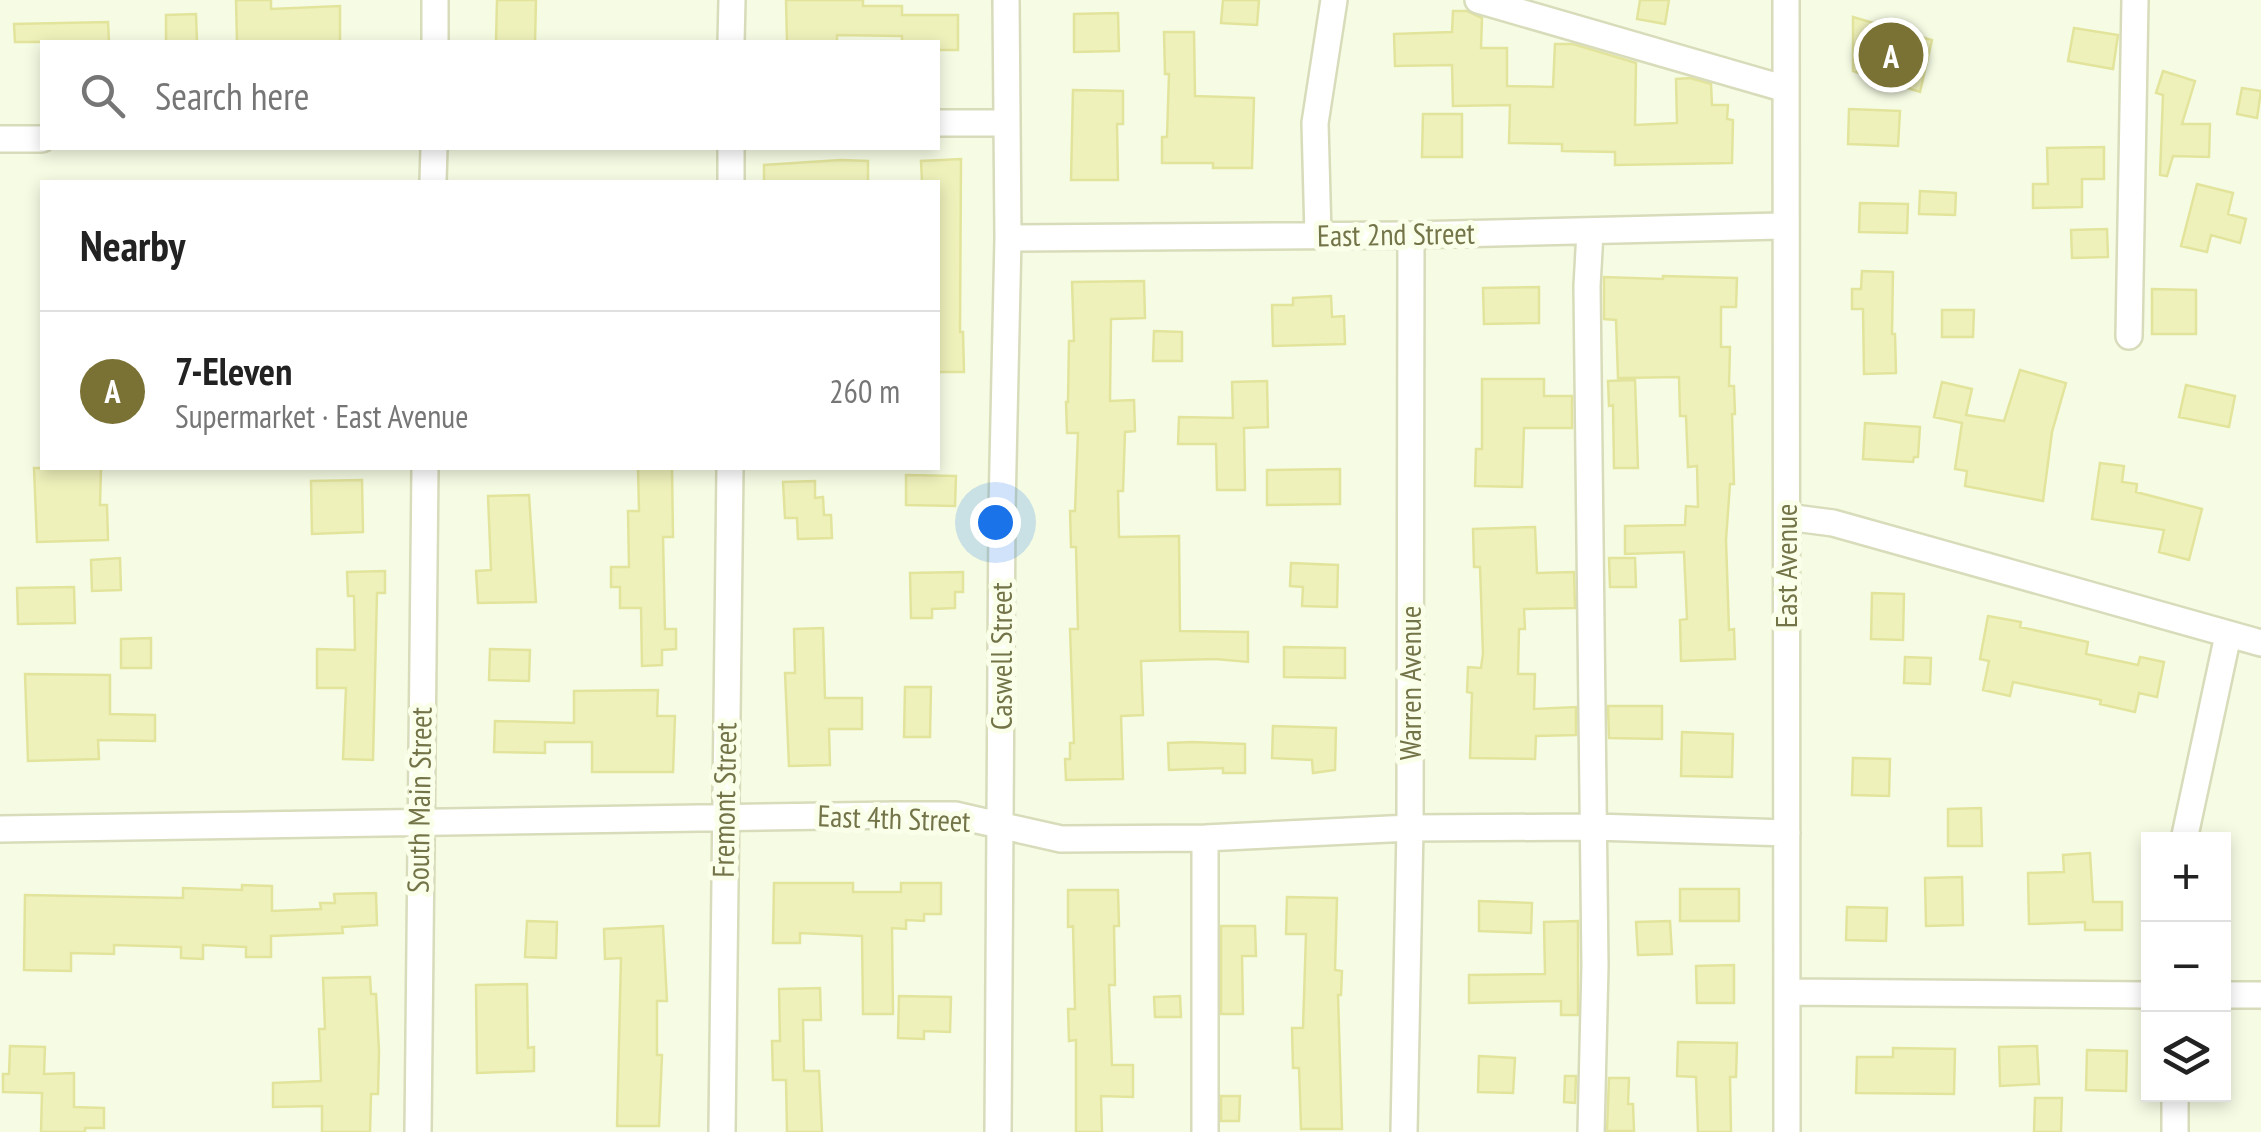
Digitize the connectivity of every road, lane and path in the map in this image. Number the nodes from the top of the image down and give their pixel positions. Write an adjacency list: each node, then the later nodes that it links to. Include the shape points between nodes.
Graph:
1 (435, 0): 9 (street)
2 (732, 0): 10 (street)
3 (1006, 0): 12 (street, Caswell Street)
4 (1334, 0): 22 (street, via 1315,122)
5 (1478, 0): 8 (street)
6 (1786, 0): 11 (street, East Avenue)
7 (2135, 0): 25 (street)
8 (1557, 10): 11 (street)
9 (434, 40)
10 (732, 40)
11 (1786, 89): 20 (street, East Avenue)
12 (1006, 122): 13 (street); 24 (street, Caswell Street)
13 (940, 123)
14 (0, 139): 15 (street)
15 (40, 139)
16 (434, 150): 18 (street)
17 (731, 150): 19 (street)
18 (432, 180)
19 (731, 180)
20 (1785, 226): 21 (street, East 2nd Street); 28 (street, East Avenue)
21 (1590, 232): 23 (street, East 2nd Street); 34 (street)
22 (1318, 235): 23 (street, East 2nd Street); 24 (street, East 2nd Street)
23 (1411, 235): 35 (street, Warren Avenue)
24 (1008, 238): 33 (street, Caswell Street)
25 (2129, 336)
26 (425, 470): 32 (street, South Main Street)
27 (730, 470): 31 (street, Fremont Street)
28 (1787, 517): 29 (street, via 1833,523); 38 (street, East Avenue)
29 (2228, 634): 30 (street); 37 (street)
30 (2261, 643)
31 (725, 818): 32 (street, East 4th Street); 33 (street, East 4th Street, via 955,816); 46 (street, Fremont Street)
32 (419, 821): 36 (street, East 4th Street); 45 (street, South Main Street)
33 (1001, 825): 39 (street, East 4th Street, via 1061,839); 47 (street, Caswell Street)
34 (1594, 827): 35 (street, East 4th Street); 38 (street, East 4th Street); 50 (street)
35 (1410, 828): 39 (street, East 4th Street); 49 (street, Warren Avenue)
36 (0, 829)
37 (2186, 832)
38 (1787, 834): 40 (street, East Avenue)
39 (1205, 838): 48 (street)
40 (1788, 992): 41 (street); 51 (street, East Avenue)
41 (2141, 995)
42 (2231, 995): 43 (street)
43 (2261, 995)
44 (2175, 1102): 52 (street)
45 (418, 1132)
46 (722, 1132)
47 (998, 1132)
48 (1205, 1132)
49 (1404, 1132)
50 (1591, 1132)
51 (1786, 1132)
52 (2175, 1132)

